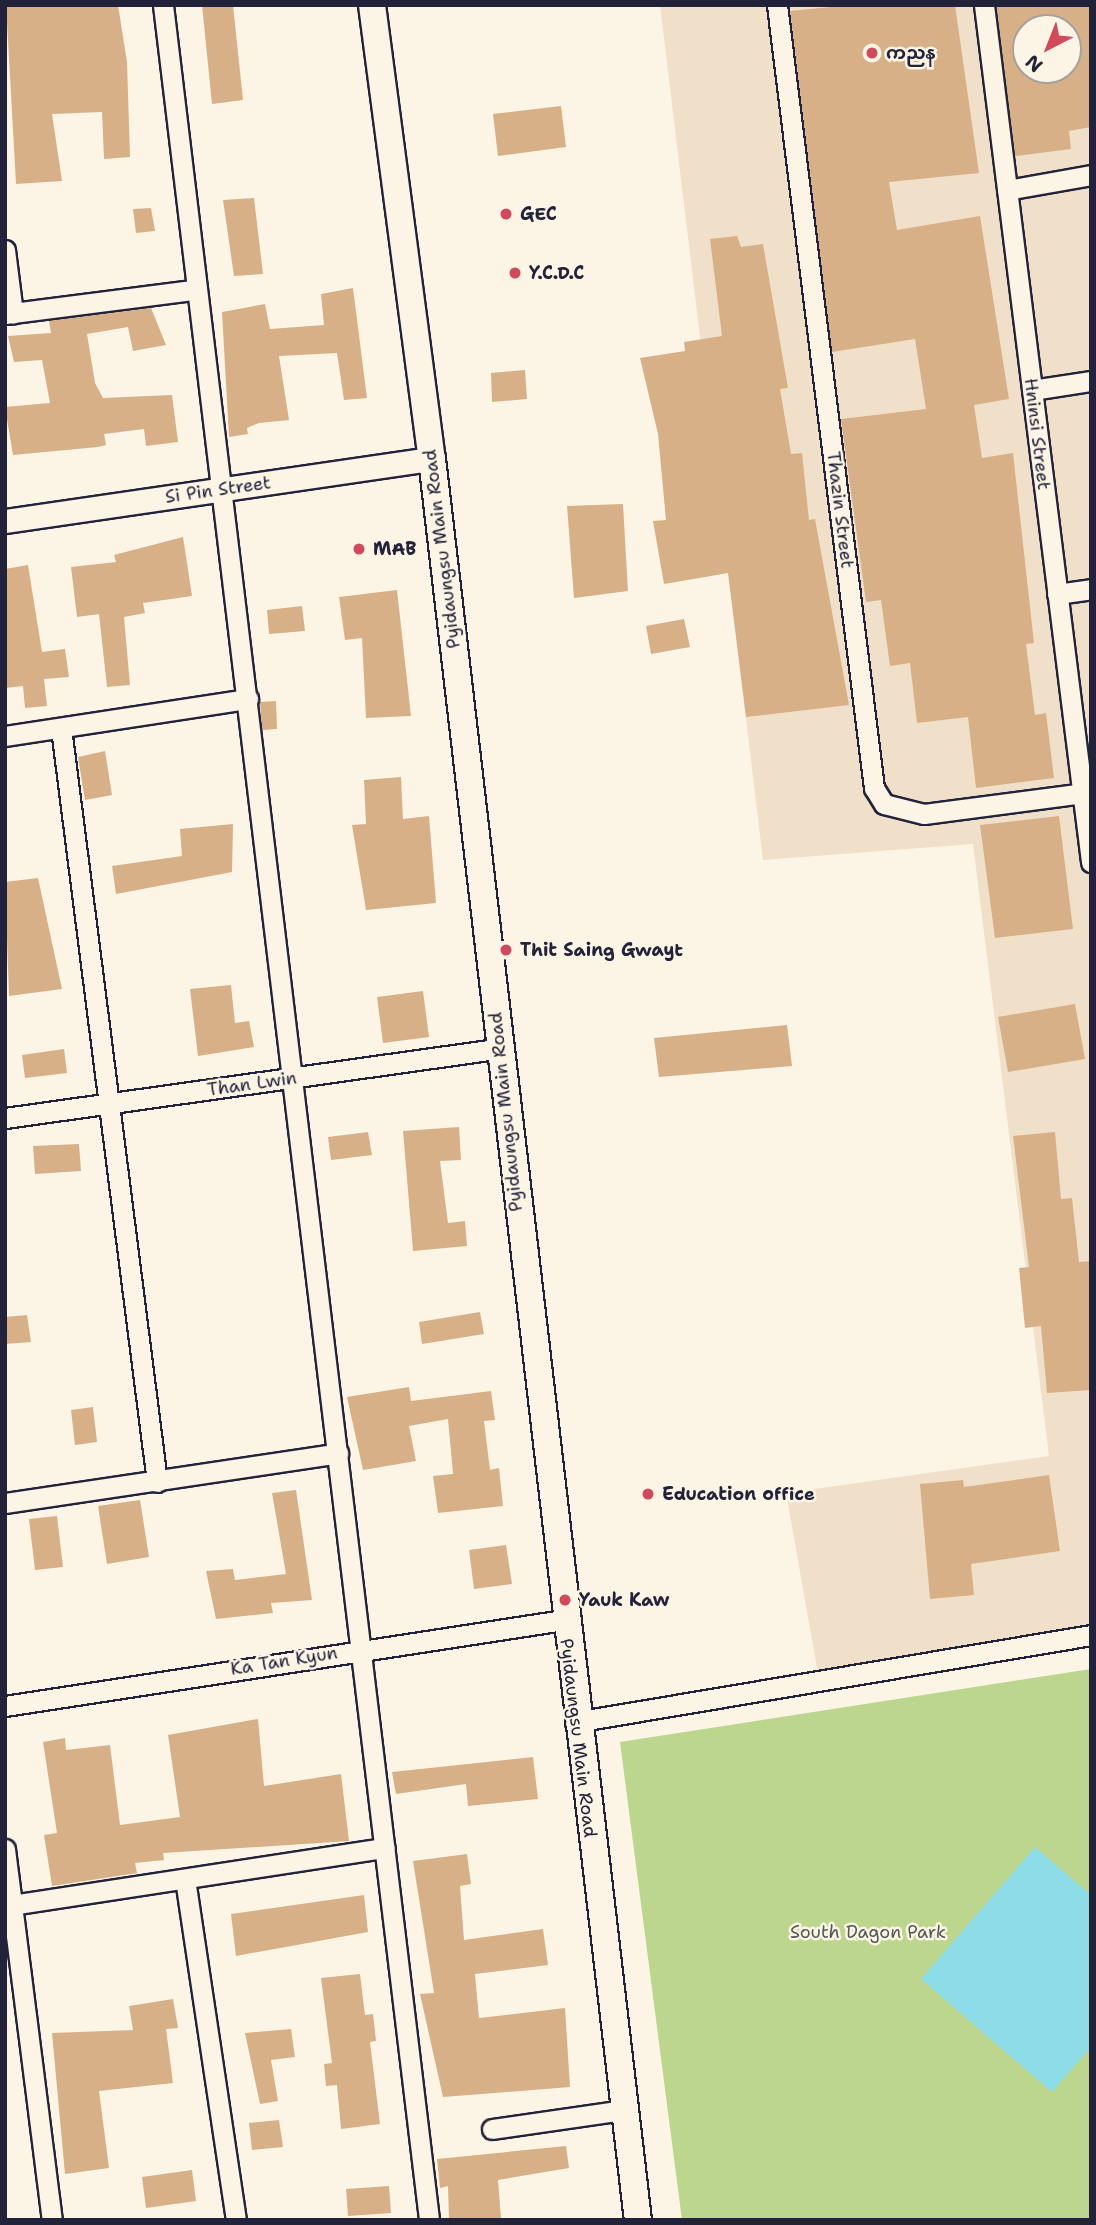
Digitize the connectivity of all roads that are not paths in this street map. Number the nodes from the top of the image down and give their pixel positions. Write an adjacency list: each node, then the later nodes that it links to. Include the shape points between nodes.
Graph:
1 (163, 5): 8 (street)
2 (372, 5): 12 (main road, Pyidaungsu Main Road)
3 (777, 5): 20 (street, Thazin Street, via 874,788 884,804 924,814)
4 (984, 5): 6 (street, Hninsi Street)
5 (1091, 175): 6 (street)
6 (1007, 190): 11 (street, Hninsi Street)
7 (5, 250): 9 (street)
8 (192, 290): 9 (street); 13 (street)
9 (9, 313)
10 (1091, 381): 11 (street)
11 (1032, 390): 16 (street, Hninsi Street)
12 (432, 459): 13 (street, Si Pin Street); 22 (main road, Pyidaungsu Main Road)
13 (223, 489): 14 (street, Si Pin Street); 17 (street)
14 (5, 521)
15 (1091, 589): 16 (street)
16 (1058, 594): 20 (street, Hninsi Street)
17 (248, 699): 18 (street); 23 (street)
18 (61, 728): 19 (street); 24 (street)
19 (5, 736)
20 (1086, 792): 21 (street, Hninsi Street)
21 (1091, 862)
22 (498, 1049): 23 (street, Than Lwin); 29 (main road, Pyidaungsu Main Road)
23 (293, 1078): 24 (street, Than Lwin); 26 (street)
24 (109, 1104): 25 (street, Than Lwin); 27 (street)
25 (5, 1118)
26 (338, 1453): 27 (street); 31 (street)
27 (157, 1482): 28 (street)
28 (5, 1503)
29 (563, 1620): 31 (street, Ka Tan Kyun); 33 (main road, Pyidaungsu Main Road)
30 (1091, 1635): 33 (street)
31 (361, 1648): 32 (street, Ka Tan Kyun); 34 (street)
32 (5, 1706)
33 (575, 1722): 38 (main road, Pyidaungsu Main Road)
34 (385, 1848): 36 (street); 42 (street)
35 (5, 1849): 37 (street)
36 (185, 1879): 37 (street); 41 (street)
37 (9, 1906): 40 (street)
38 (624, 2110): 39 (street); 43 (main road, Pyidaungsu Main Road)
39 (492, 2129)
40 (52, 2220)
41 (236, 2220)
42 (429, 2220)
43 (638, 2220)

